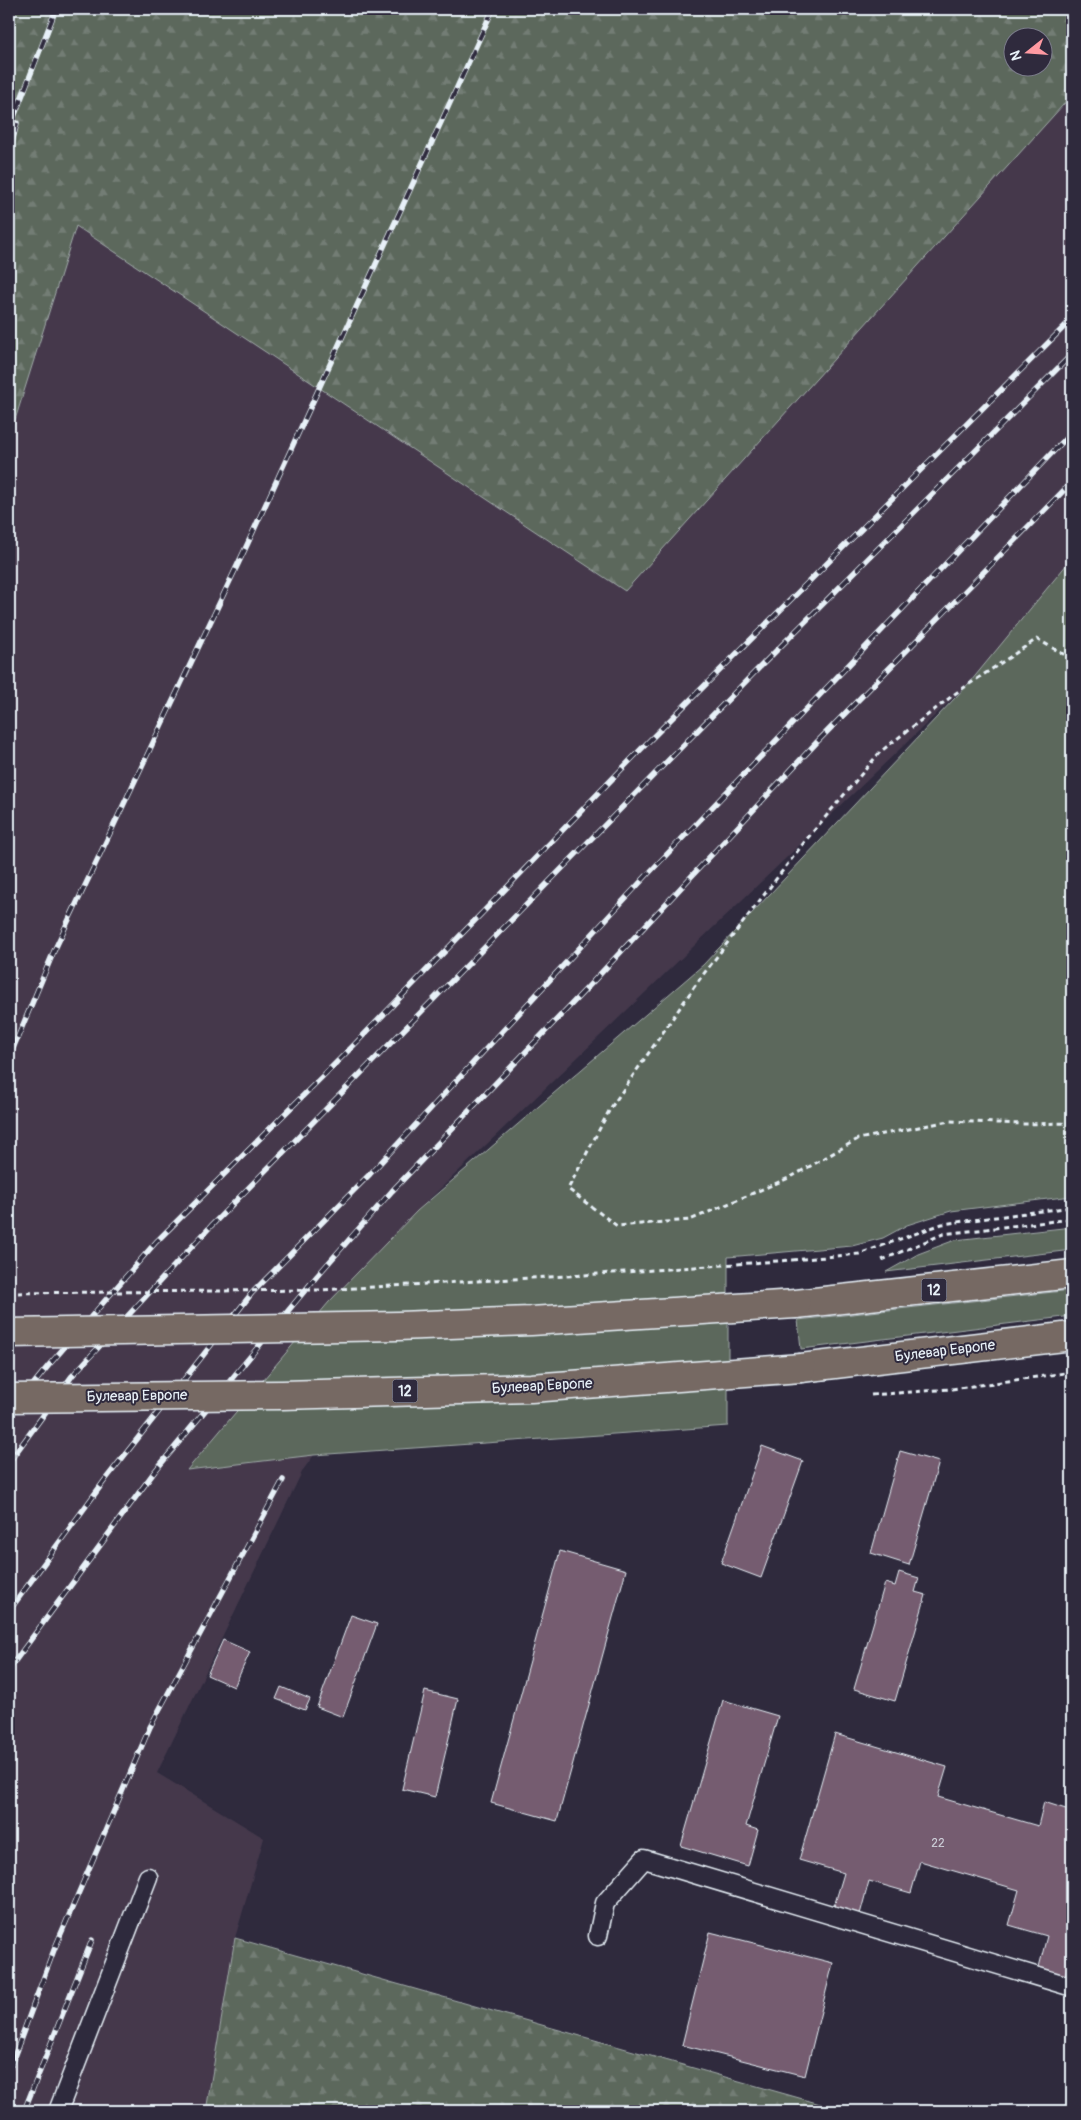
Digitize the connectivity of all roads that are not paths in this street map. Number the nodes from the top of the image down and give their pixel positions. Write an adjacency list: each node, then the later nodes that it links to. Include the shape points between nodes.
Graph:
1 (1072, 1274): 2 (main road, 12, bridge, via 796,1304 531,1321)
2 (9, 1333)
3 (1072, 1336): 4 (main road, Булевар Европе / 12, bridge, via 802,1368 531,1388)
4 (9, 1398)
5 (148, 1877): 8 (lane)
6 (598, 1936): 7 (lane, via 605,1903 644,1859)
7 (1072, 1986)
8 (58, 2111)

